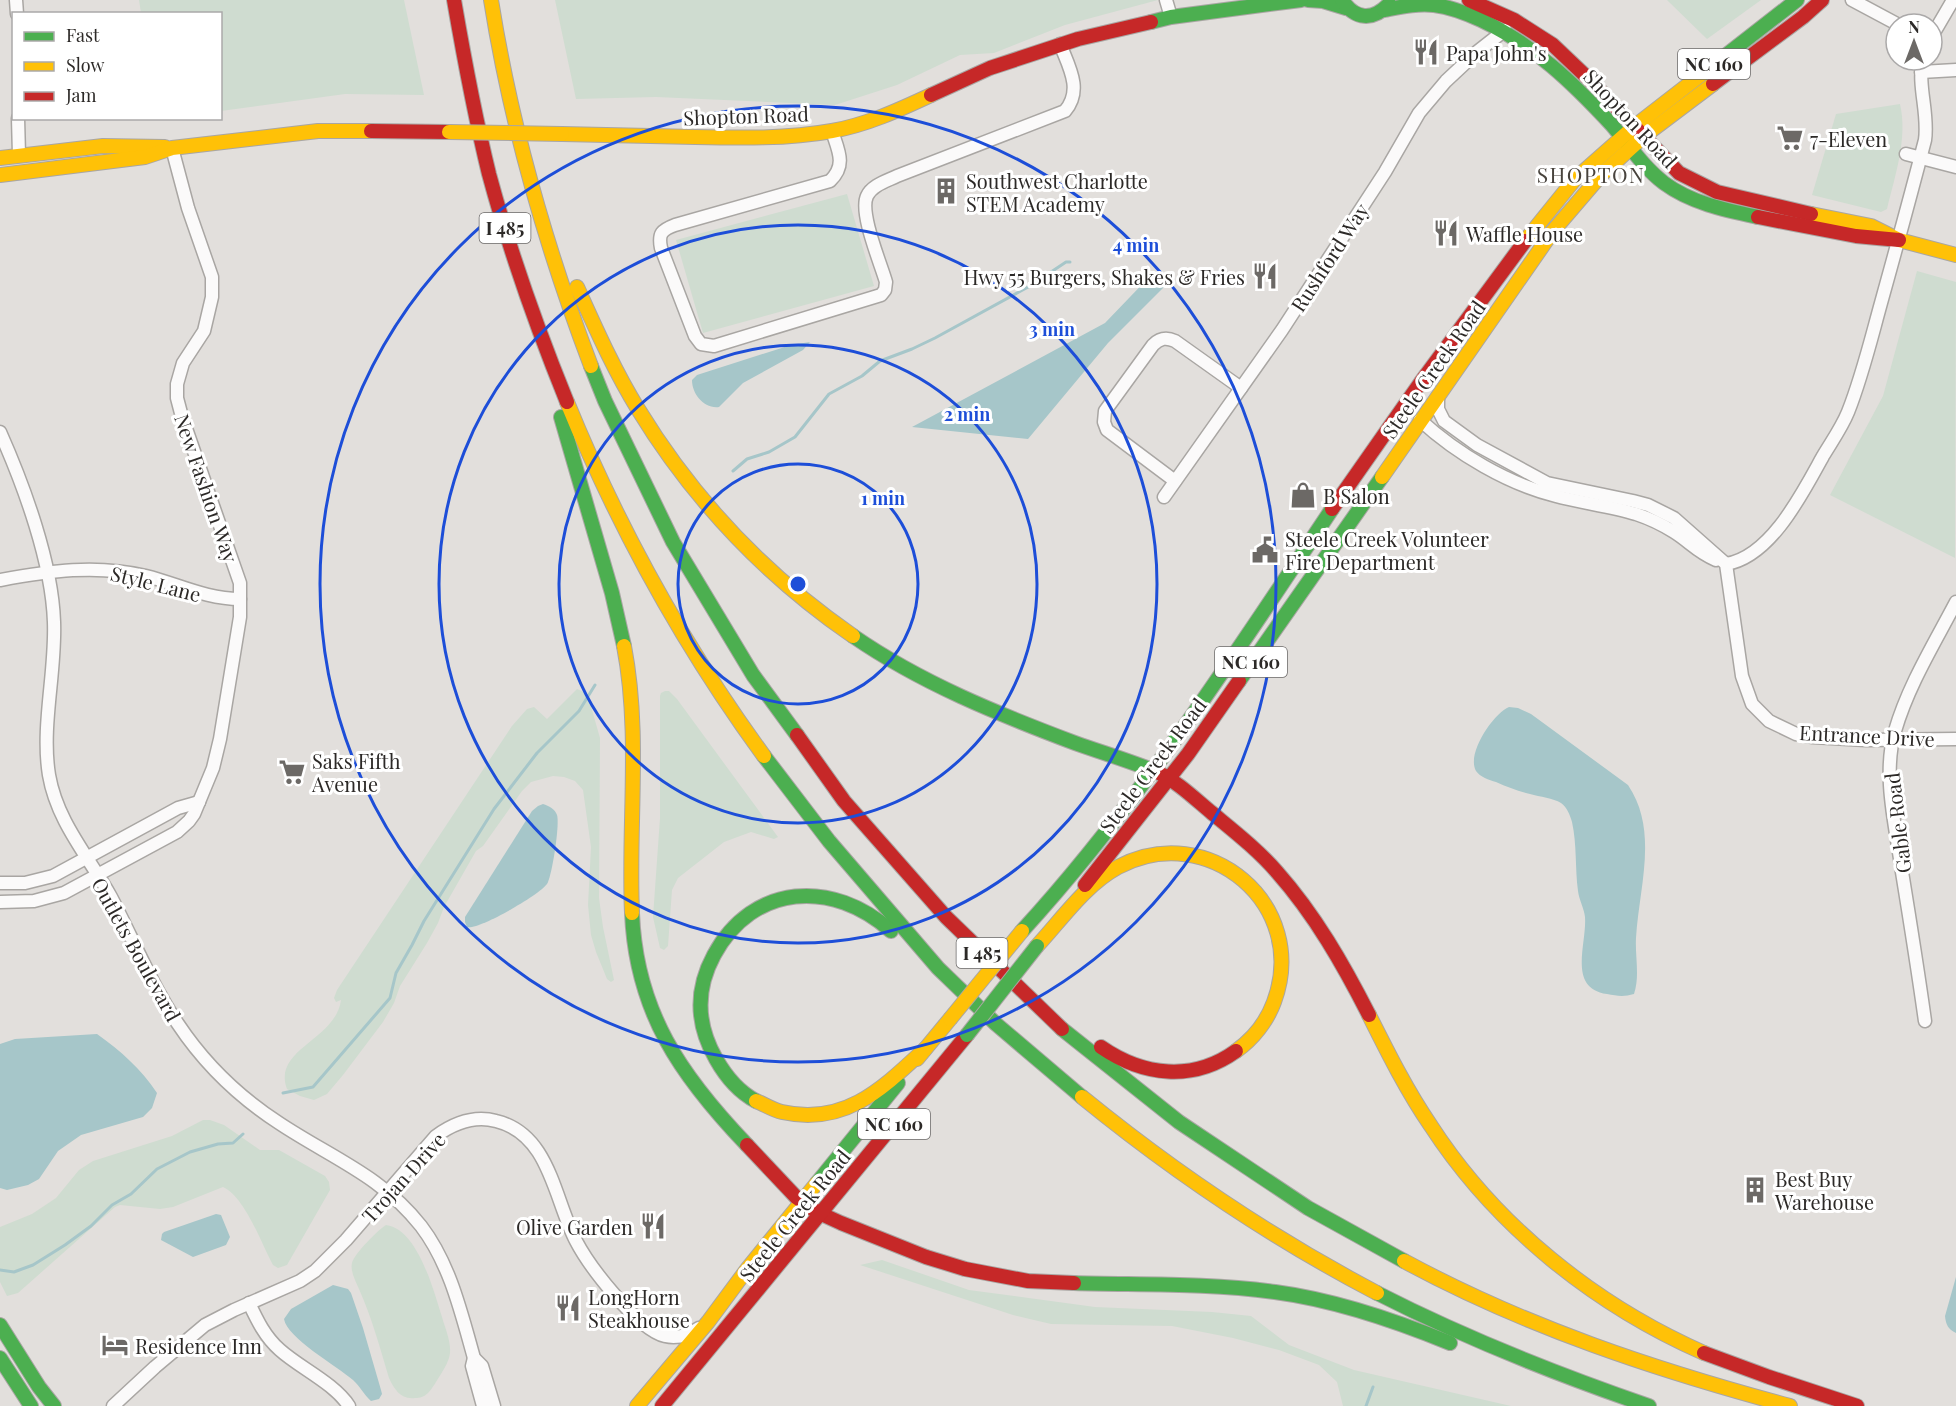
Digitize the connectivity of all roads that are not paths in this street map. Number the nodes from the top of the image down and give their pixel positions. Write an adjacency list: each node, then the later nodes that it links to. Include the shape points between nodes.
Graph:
1 (454, 0): 35 (main road, I 485, via 482,141)
2 (491, 0): 18 (main road, I 485)
3 (1166, 0): 14 (street)
4 (1301, 0): 14 (main road, Shopton Road)
5 (1308, 0): 11 (main road)
6 (1469, 0): 22 (main road, Shopton Road, via 1514,20 1553,45)
7 (1797, 0): 22 (main road, Steele Creek Road / NC 160)
8 (1822, 0): 22 (main road, Steele Creek Road / NC 160)
9 (1852, 0): 15 (street)
10 (1953, 0): 13 (street)
11 (1344, 4): 12 (main road, Shopton Road, via 1366,17 1379,14)
12 (1388, 5): 16 (main road, Shopton Road, via 1433,5)
13 (1944, 15)
14 (1171, 17): 17 (main road, Shopton Road)
15 (1884, 17)
16 (1505, 30): 23 (main road, Shopton Road, via 1562,72); 36 (street, Rushford Way, via 1446,81 1419,113)
17 (1060, 44): 21 (main road, Shopton Road, via 990,68 900,109); 21 (street, via 1074,89 1065,111 897,176 867,195 865,210 886,282 881,295 714,346 701,344 694,336 661,248 662,233 675,225 830,181 840,169)
18 (497, 45): 51 (main road, via 563,254 601,343 658,441 733,535 794,592 840,628 902,667 986,706); 58 (main road, I 485, via 524,161 565,294 604,399 666,529 734,648 781,717 868,831)
19 (1922, 72): 28 (street, via 1927,128)
20 (18, 120): 26 (street)
21 (832, 131): 24 (main road, Shopton Road, bridge, via 744,138 318,131)
22 (1639, 131): 23 (main road, Steele Creek Road / NC 160); 32 (main road, Shopton Road, via 1679,173 1700,185 1765,204 1871,226)
23 (1626, 143): 32 (main road, Shopton Road, via 1666,184 1707,204 1868,239); 34 (main road, Steele Creek Road / NC 160, via 1575,179); 37 (main road, Steele Creek Road / NC 160, via 1553,231)
24 (172, 148): 26 (main road, Shopton Road, via 110,145); 31 (main road, Shopton Road, via 145,157); 47 (street, New Fashion Way, via 212,278 204,331 183,363 177,398 240,583)
25 (1906, 154): 28 (street)
26 (19, 155): 27 (main road, Shopton Road); 29 (main road, via 18,160)
27 (0, 158)
28 (1920, 158): 30 (street); 32 (street)
29 (0, 165)
30 (1956, 167)
31 (0, 175)
32 (1899, 240): 33 (main road, Shopton Road); 44 (street, via 1847,415 1779,525 1754,552)
33 (1956, 255)
34 (1488, 291): 38 (main road, Steele Creek Road / NC 160); 39 (main road, via 1421,402)
35 (531, 308): 60 (main road, I 485, via 563,393 621,521 703,667 749,736 838,854); 64 (main road, via 624,646 633,747 632,918 643,982 659,1029 688,1079)
36 (1241, 388): 41 (street, Rushford Way); 41 (street, via 1175,341 1162,338 1106,411 1107,430)
37 (1438, 395): 39 (main road, Steele Creek Road / NC 160); 44 (street, via 1438,409 1444,421 1486,450 1546,483 1632,501 1665,514 1686,527)
38 (1401, 411): 43 (main road, via 1406,416 1405,423 1377,463); 51 (main road, Steele Creek Road / NC 160)
39 (1420, 420): 43 (main road, Steele Creek Road / NC 160); 44 (street, via 1436,435 1514,483 1637,514)
40 (0, 432): 45 (street, Outlets Boulevard, via 29,504)
41 (1175, 481): 42 (street, Rushford Way)
42 (1164, 496)
43 (1332, 546): 52 (main road, Steele Creek Road / NC 160)
44 (1726, 564): 50 (street, Entrance Drive, via 1742,676 1752,704 1760,713 1797,734)
45 (47, 571): 46 (street, Style Lane); 47 (street, Style Lane, via 123,571 215,597); 54 (street, Outlets Boulevard, via 54,620 47,733 50,777 60,812)
46 (0, 580)
47 (240, 599): 53 (street, New Fashion Way, via 220,739)
48 (1956, 602): 50 (street, Gable Road, via 1910,693)
49 (1956, 739): 50 (street, Entrance Drive)
50 (1893, 740): 61 (street, Gable Road, via 1891,789)
51 (1151, 771): 52 (main road); 62 (main road, Steele Creek Road / NC 160, bridge, via 1064,885)
52 (1170, 778): 59 (main road, Steele Creek Road / NC 160); 81 (main road, via 1265,858 1299,896 1327,936 1409,1092 1433,1129 1486,1196 1552,1260 1611,1303 1683,1344)
53 (199, 802): 54 (street, via 178,808); 55 (street, New Fashion Way, via 189,821 177,832)
54 (87, 858): 55 (street, Outlets Boulevard); 56 (street, via 52,876 16,884)
55 (98, 876): 57 (street, New Fashion Way, via 53,897); 63 (street, Outlets Boulevard, via 165,1004 214,1070 263,1112)
56 (0, 883)
57 (0, 902)
58 (954, 927): 59 (main road, via 1109,1053 1131,1065 1159,1072 1186,1072 1211,1066 1246,1045 1270,1014 1280,987 1282,951 1276,923 1262,900 1223,865 1182,853 1152,855 1119,866 1091,888); 80 (main road, I 485, via 1067,1034 1134,1089 1302,1205 1445,1283 1522,1318 1692,1380)
59 (1037, 945): 65 (main road, Steele Creek Road / NC 160, bridge)
60 (947, 978): 62 (main road, via 870,912 840,899 814,896 783,899 752,911 718,943 704,974 699,1012 705,1043 734,1085 773,1109 803,1116 852,1107 881,1090); 79 (main road, I 485, via 1112,1122 1176,1170 1301,1251 1466,1336)
61 (1925, 1021)
62 (925, 1049): 64 (main road, Steele Creek Road / NC 160)
63 (388, 1191): 66 (street, Trojan Drive, via 315,1271); 67 (street, Trojan Drive, via 432,1140 452,1125 478,1119 502,1123 522,1133 537,1149 575,1239 614,1294 640,1320 668,1337 683,1336); 70 (street, Outlets Boulevard, via 422,1228 442,1260)
64 (801, 1202): 65 (main road); 67 (main road, Steele Creek Road / NC 160)
65 (820, 1213): 78 (main road, Steele Creek Road / NC 160); 79 (main road, via 920,1256 970,1271 1029,1281 1218,1287 1284,1294 1364,1312 1466,1350)
66 (249, 1303): 73 (street, Trojan Drive, via 205,1325); 74 (street, via 265,1334 280,1350 339,1394)
67 (708, 1322): 77 (main road, Steele Creek Road / NC 160)
68 (0, 1325): 72 (main road)
69 (0, 1358): 71 (main road)
70 (474, 1358): 75 (street, Outlets Boulevard, via 472,1366); 76 (street, Outlets Boulevard, via 482,1366)
71 (31, 1406)
72 (54, 1406)
73 (113, 1406)
74 (349, 1406)
75 (483, 1406)
76 (494, 1406)
77 (637, 1406)
78 (662, 1406)
79 (1648, 1406)
80 (1790, 1406)
81 (1857, 1406)

